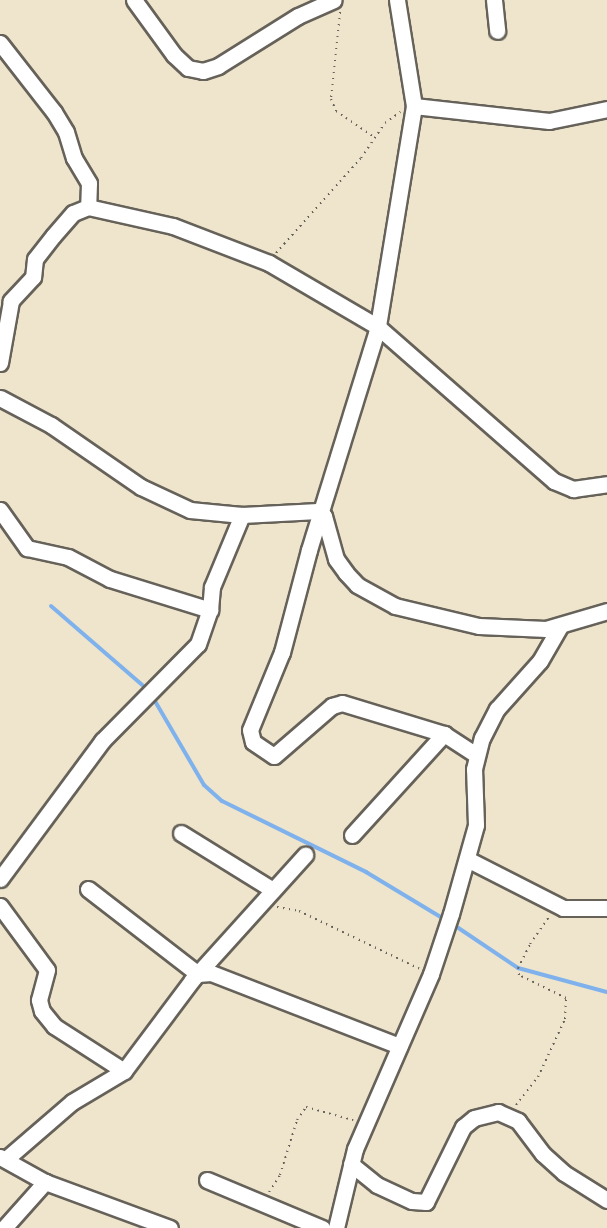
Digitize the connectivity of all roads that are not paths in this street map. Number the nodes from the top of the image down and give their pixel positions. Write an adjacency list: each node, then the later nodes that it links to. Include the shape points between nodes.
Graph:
1 (134, 0): 4 (street, via 174,55 188,68 204,71 298,16)
2 (398, 0): 7 (street)
3 (494, 0): 5 (street)
4 (337, 5)
5 (497, 31)
6 (0, 43): 9 (street, via 66,132 74,158 89,183)
7 (414, 106): 8 (street, via 549,121); 10 (street)
8 (607, 109)
9 (88, 207): 10 (street, via 173,226 269,263); 11 (street, via 73,213 35,259 33,277 11,301)
10 (378, 327): 13 (street, via 554,481 573,489); 15 (street)
11 (0, 363)
12 (0, 399): 16 (street, via 51,425 168,502 203,513)
13 (607, 484)
14 (0, 510): 17 (street, via 27,548 68,557 110,579)
15 (320, 513): 16 (street, via 299,510); 19 (street, via 336,559 357,585 375,596 422,614 478,626); 20 (street, via 282,652 250,730 253,742 267,754 280,754 337,703 386,714)
16 (242, 515): 17 (street, via 212,587)
17 (210, 610): 26 (street, via 198,644 102,741)
18 (607, 611): 19 (street)
19 (560, 627): 21 (street, via 540,661 497,709)
20 (444, 734): 21 (street); 23 (street)
21 (476, 755): 25 (street, via 478,809)
22 (181, 833): 28 (street)
23 (352, 835)
24 (305, 855): 28 (street)
25 (467, 859): 30 (street, via 572,911); 32 (street, via 431,974)
26 (0, 879)
27 (88, 889): 31 (street)
28 (273, 890): 31 (street)
29 (0, 906): 33 (street, via 47,970 39,1000 42,1011 54,1026)
30 (607, 908)
31 (198, 974): 32 (street, via 211,973); 33 (street)
32 (399, 1046): 35 (street)
33 (124, 1071): 34 (street, via 72,1102)
34 (3, 1158): 37 (street)
35 (351, 1164): 38 (street, via 377,1185 412,1201 426,1202 463,1127 485,1114 510,1115 564,1173); 42 (street)
36 (207, 1180): 41 (street)
37 (45, 1182): 39 (street); 40 (street)
38 (607, 1200)
39 (4, 1228)
40 (170, 1228)
41 (322, 1228)
42 (336, 1228)

